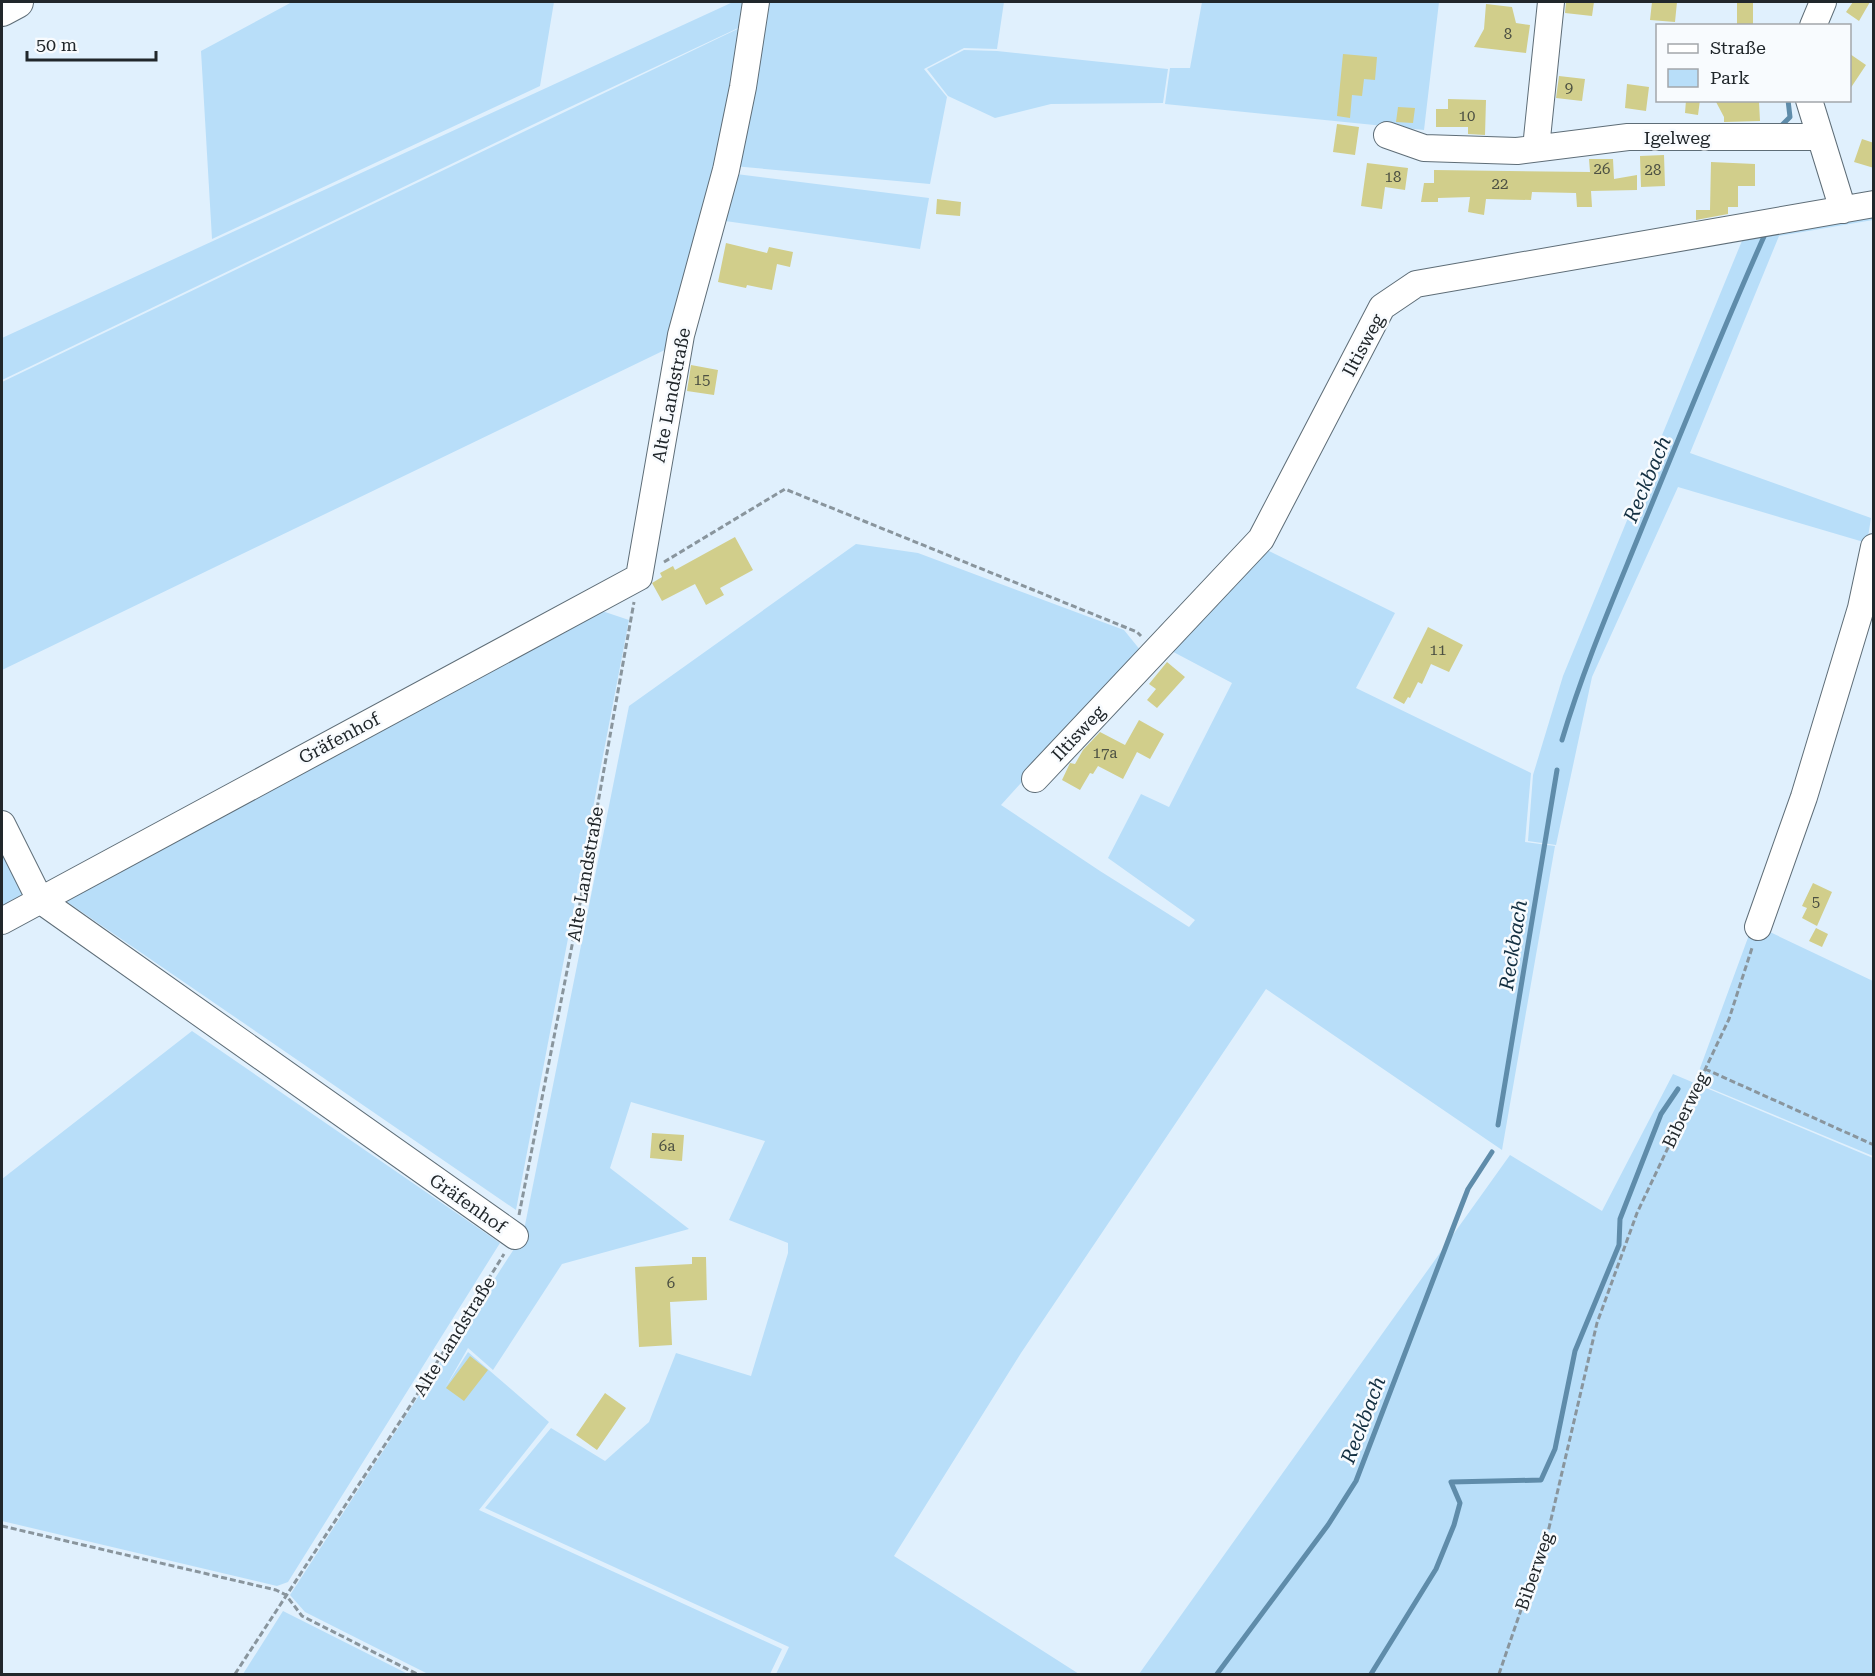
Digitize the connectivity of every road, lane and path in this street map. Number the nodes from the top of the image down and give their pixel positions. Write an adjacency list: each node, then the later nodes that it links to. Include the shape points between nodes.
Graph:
1 (16, 2): 5 (main road)
2 (756, 2): 14 (street, Alte Landstraße, via 726,170 681,335)
3 (1551, 2): 10 (street)
4 (1823, 2): 6 (street)
5 (2, 10)
6 (1814, 24)
7 (1810, 102): 9 (street)
8 (1387, 135): 10 (street, Igelweg, via 1424,148)
9 (1819, 137): 10 (street, Igelweg, via 1628,137); 12 (street)
10 (1536, 148)
11 (1874, 204): 12 (street, Iltisweg)
12 (1843, 210): 15 (street, Iltisweg, via 1416,284 1383,307 1261,539)
13 (1874, 547): 20 (street, via 1861,608 1811,774)
14 (639, 577): 15 (path, via 785,489 1137,632); 18 (street, Gräfenhof); 23 (path, Alte Landstraße)
15 (1158, 649): 16 (street, Iltisweg)
16 (1035, 779)
17 (2, 824): 18 (street, Gräfenhof)
18 (40, 900): 19 (street, Gräfenhof); 23 (street, Gräfenhof)
19 (2, 921)
20 (1758, 927): 21 (path, Biberweg, via 1729,1019)
21 (1705, 1069): 22 (path); 28 (path, Biberweg, via 1636,1213 1597,1323 1550,1527)
22 (1874, 1145)
23 (515, 1236): 25 (path, Alte Landstraße)
24 (2, 1526): 25 (path)
25 (286, 1595): 26 (path, Alte Landstraße); 27 (path, via 302,1616)
26 (235, 1674)
27 (417, 1674)
28 (1499, 1674)

